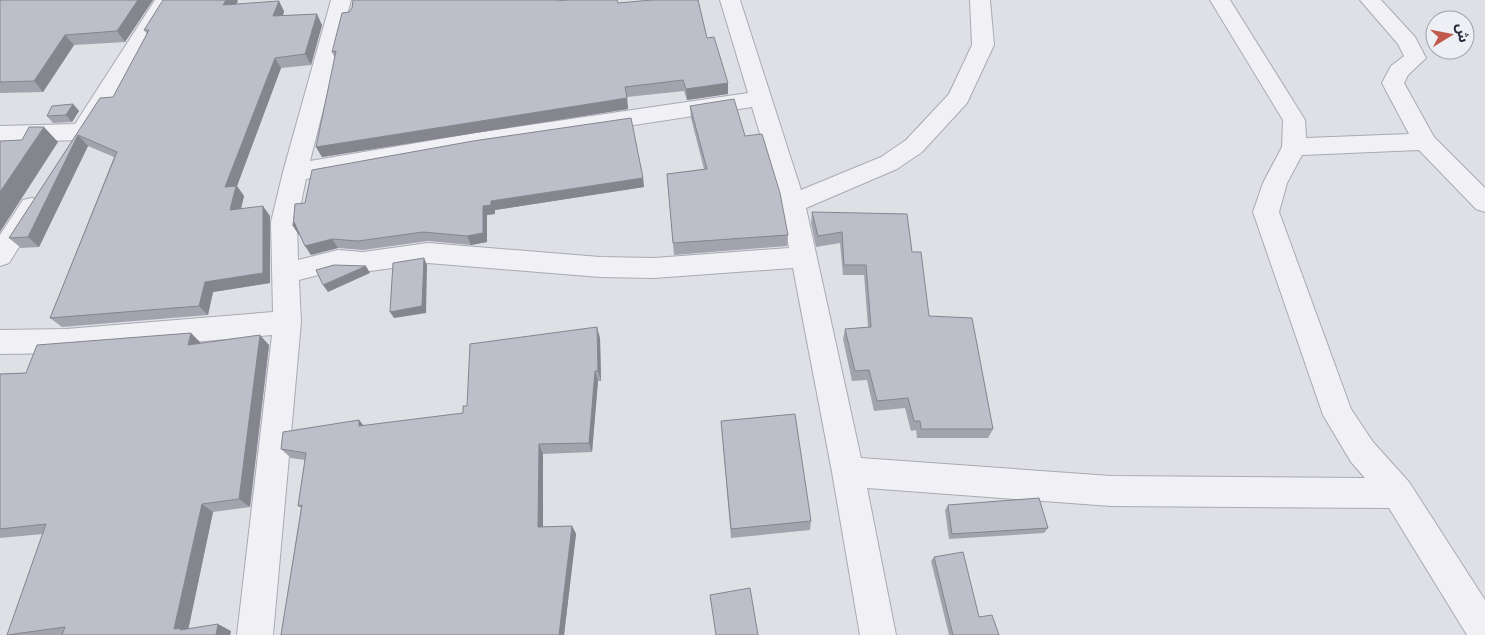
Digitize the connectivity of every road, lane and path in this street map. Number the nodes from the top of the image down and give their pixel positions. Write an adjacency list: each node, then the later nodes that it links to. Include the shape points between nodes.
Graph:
1 (165, 0): 8 (street)
2 (341, 0): 13 (street)
3 (730, 0): 7 (street)
4 (980, 0): 16 (street, via 983,44 952,105 914,146 889,163)
5 (1220, 0): 11 (street, via 1294,120)
6 (1370, 0): 10 (street, via 1408,42 1415,58 1400,71 1393,83)
7 (761, 98): 13 (street); 16 (street)
8 (82, 132): 9 (street); 12 (street)
9 (0, 134)
10 (1425, 142): 11 (street); 15 (street)
11 (1294, 148): 23 (street, via 1266,212 1338,415 1362,452)
12 (66, 157)
13 (294, 172): 19 (street, via 284,222)
14 (44, 190): 17 (street)
15 (1485, 203)
16 (794, 204): 18 (street)
17 (0, 256)
18 (804, 257): 19 (street, via 654,268 600,267 428,253 363,262 338,260); 22 (street)
19 (286, 273): 20 (street)
20 (287, 322): 21 (street, via 66,340); 25 (street)
21 (0, 342)
22 (848, 472): 23 (street, via 1111,491); 26 (street)
23 (1398, 493): 24 (street)
24 (1485, 632)
25 (254, 635)
26 (878, 635)

